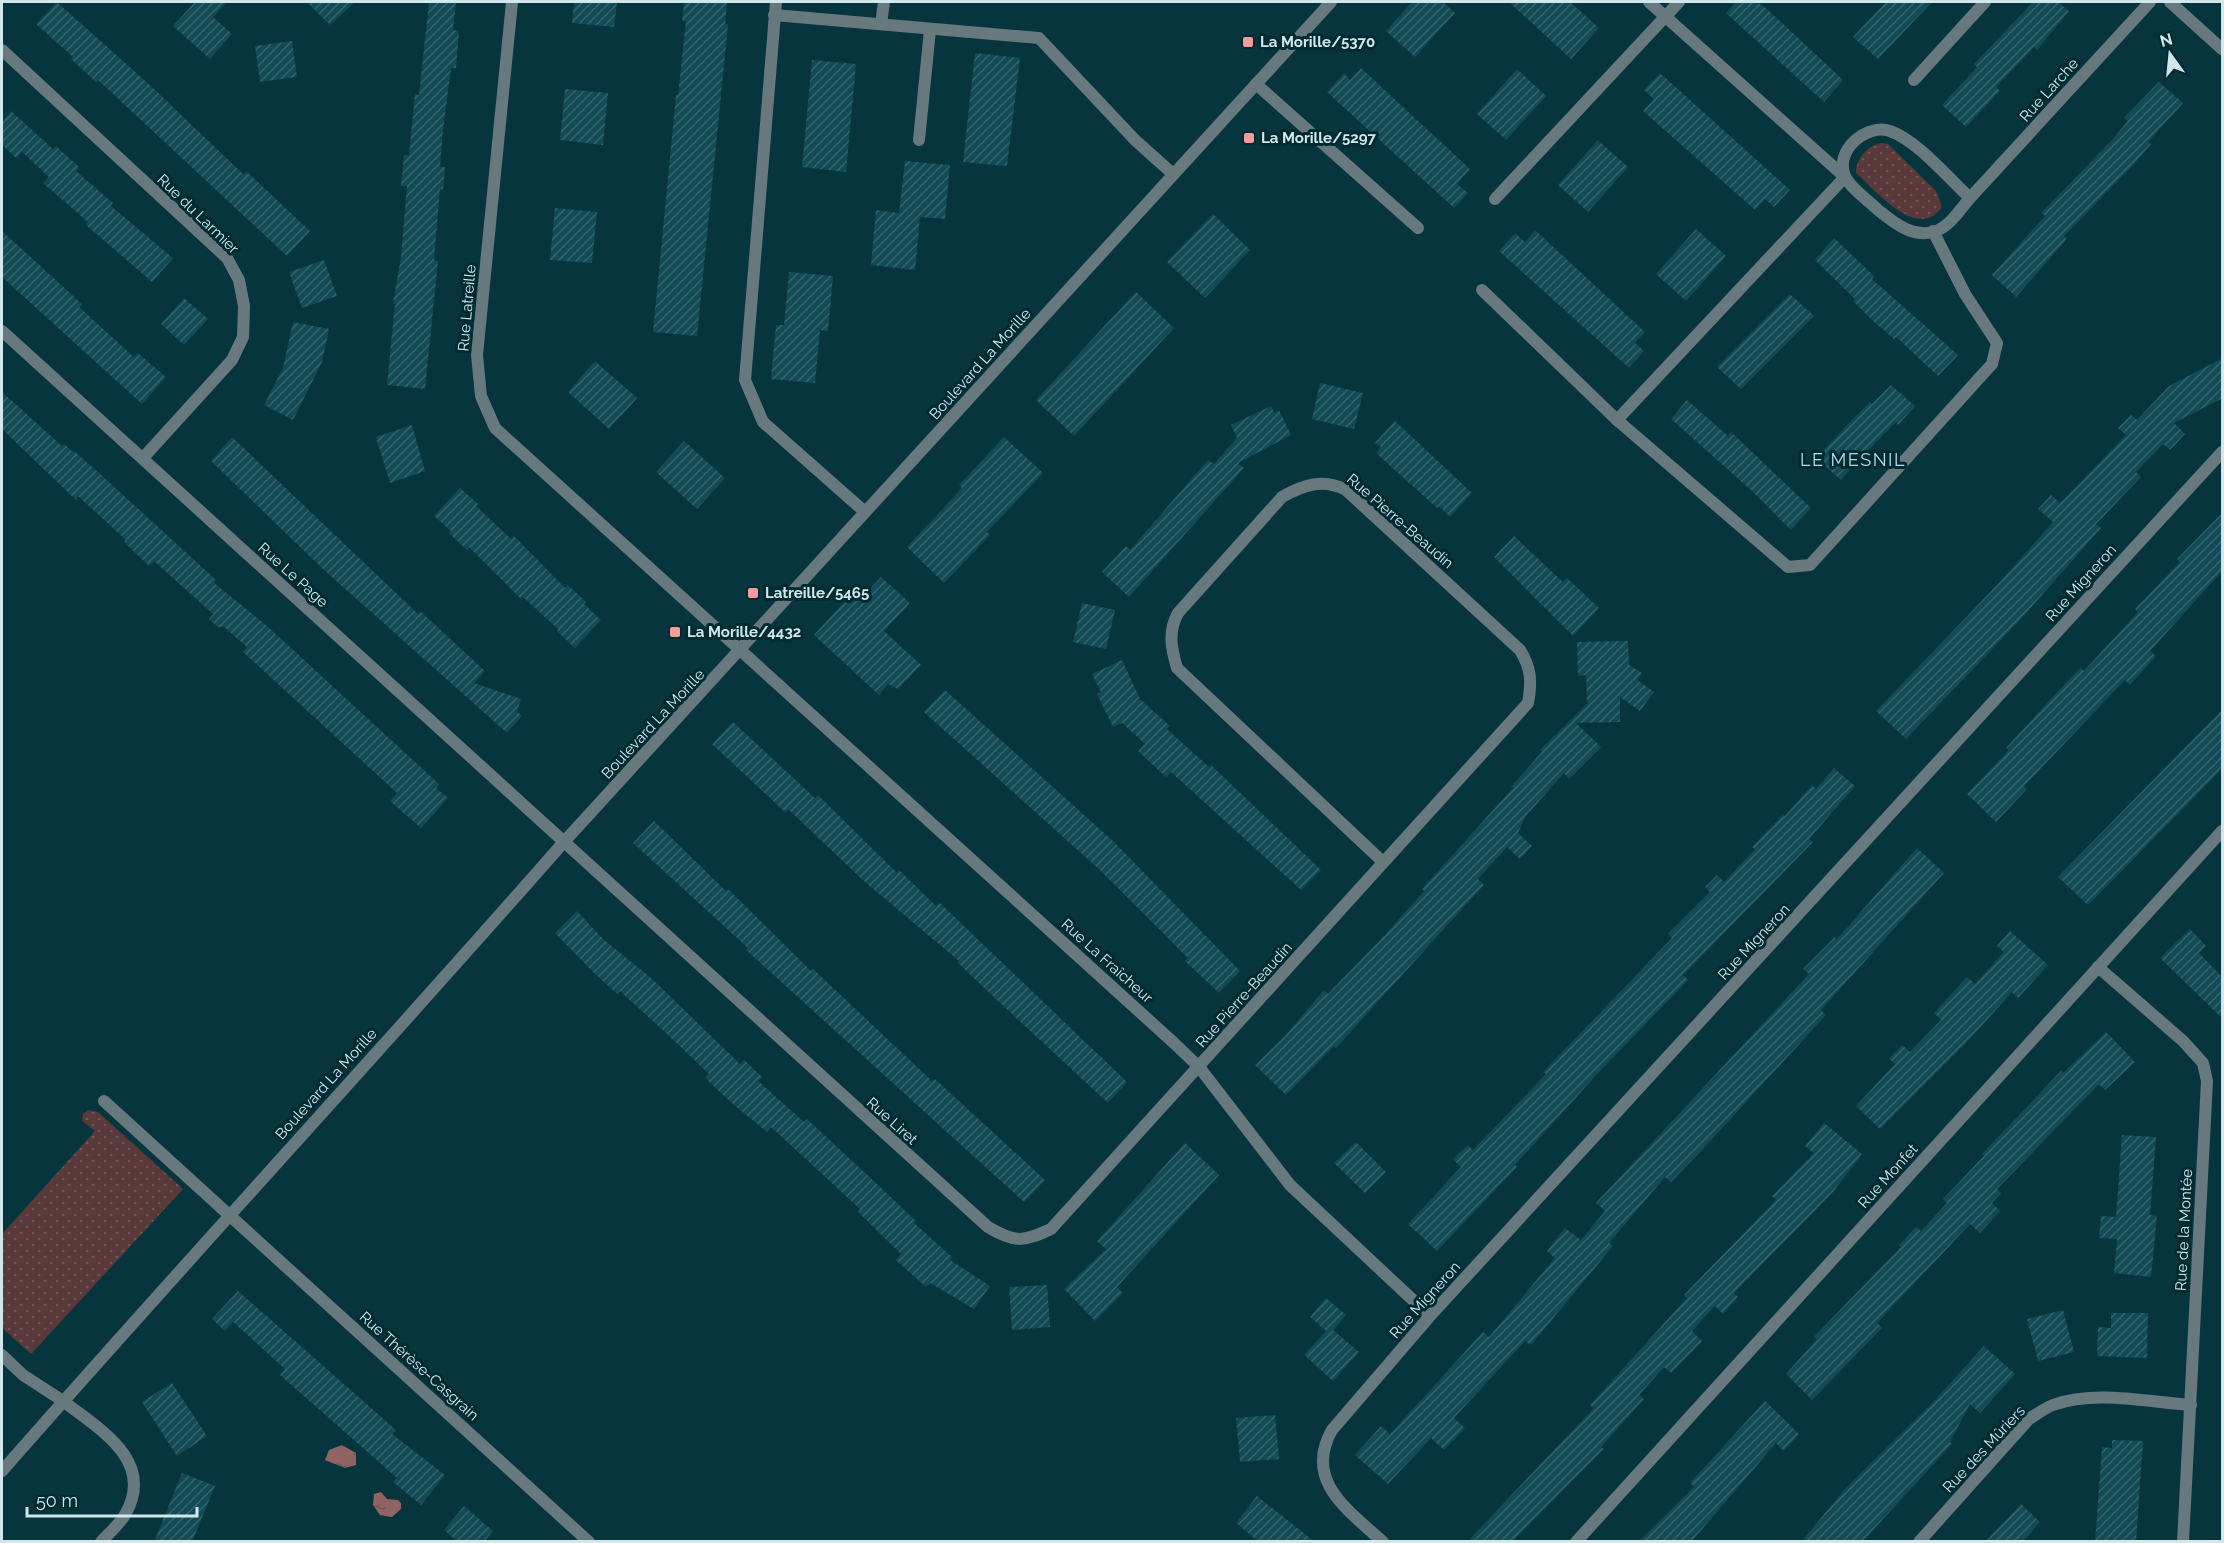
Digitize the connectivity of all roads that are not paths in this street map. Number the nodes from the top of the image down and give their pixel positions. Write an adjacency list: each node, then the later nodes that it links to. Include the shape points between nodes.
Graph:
1 (512, 2): 31 (street, Rue Latreille, via 477,355 481,396 495,428 516,450)
2 (776, 2): 10 (street)
3 (884, 2): 12 (street)
4 (1331, 2): 17 (street, Boulevard La Morille)
5 (1649, 2): 11 (street)
6 (1679, 2): 11 (street)
7 (1985, 2): 16 (street)
8 (2150, 2): 21 (street, Rue Larche)
9 (2170, 2): 14 (street)
10 (774, 15): 12 (street); 30 (street, via 744,380 762,422)
11 (1665, 16): 20 (street); 22 (street)
12 (881, 24): 13 (street)
13 (930, 30): 18 (street); 19 (street, via 1039,38 1135,140)
14 (2223, 50)
15 (2, 51): 29 (street, Rue du Larmier, via 227,258 239,280 244,306 243,337 232,360)
16 (1914, 80)
17 (1256, 84): 19 (street, Boulevard La Morille); 23 (street)
18 (919, 140)
19 (1173, 174): 30 (street, Boulevard La Morille)
20 (1845, 177): 21 (street, via 1843,161 1852,142 1870,131 1888,130 1906,139); 24 (street, via 1900,228 1921,233); 27 (street)
21 (1970, 198): 24 (street, Rue Larche, via 1942,228)
22 (1495, 199)
23 (1418, 228)
24 (1933, 231): 27 (street, via 1965,294 1997,343 1992,364 1810,564 1788,567)
25 (1482, 290): 27 (street)
26 (2, 331): 29 (street, Rue Le Page)
27 (1617, 420)
28 (2223, 452): 39 (street, Rue Migneron)
29 (143, 458): 33 (street, Rue Le Page)
30 (865, 512): 31 (street, Boulevard La Morille)
31 (741, 650): 33 (street, Boulevard La Morille); 36 (street, Rue La Fraîcheur)
32 (2223, 831): 35 (street, Rue Monfet)
33 (563, 843): 36 (street, Rue Liret, via 988,1227 1008,1239 1030,1239 1051,1229); 38 (street, Boulevard La Morille)
34 (1383, 862): 34 (street, Rue Pierre-Beaudin, via 1528,703 1532,684 1529,666 1520,650 1346,490 1334,483 1301,486 1282,497 1178,613 1172,625 1171,648 1177,668); 36 (street, Rue Pierre-Beaudin)
35 (2098, 967): 42 (street, Rue de la Montée, via 2183,1041 2203,1064 2206,1081); 47 (street, Rue Monfet)
36 (1199, 1067): 39 (street, Rue La Fraîcheur, via 1290,1185)
37 (105, 1101): 38 (street, Rue Thérèse-Casgrain)
38 (228, 1214): 41 (street, Boulevard La Morille); 45 (street, Rue Thérèse-Casgrain)
39 (1430, 1316): 46 (street, Rue Migneron, via 1325,1442 1323,1462 1336,1499)
40 (2, 1355): 41 (street, via 23,1375)
41 (63, 1401): 43 (street, Boulevard La Morille); 44 (street, via 128,1458 134,1477 133,1497 125,1515)
42 (2191, 1405): 48 (street, Rue des Mûriers, via 2095,1398 2052,1406 2029,1419); 49 (street, Rue de la Montée)
43 (2, 1471)
44 (101, 1542)
45 (589, 1542)
46 (1383, 1542)
47 (1576, 1542)
48 (1919, 1542)
49 (2183, 1542)

